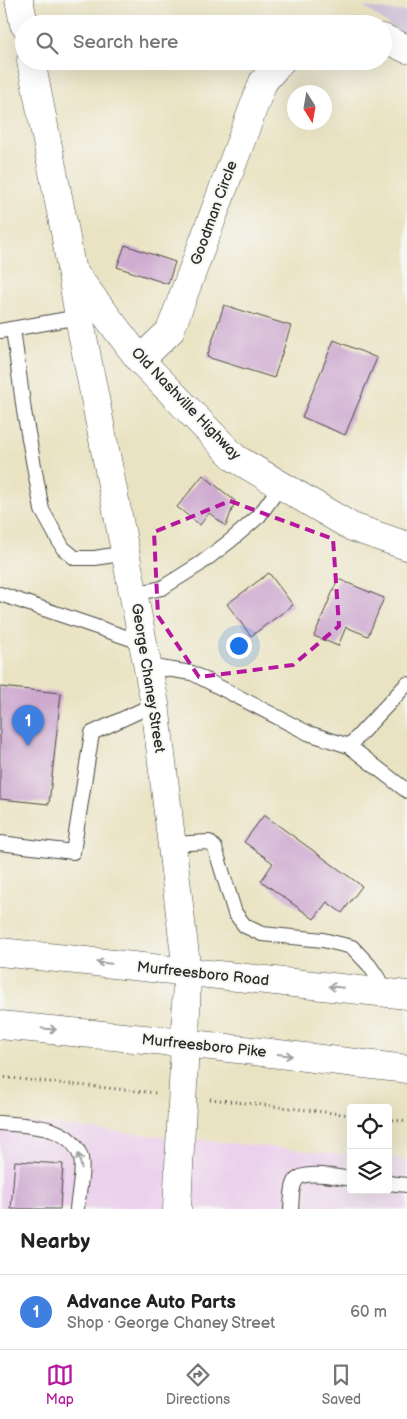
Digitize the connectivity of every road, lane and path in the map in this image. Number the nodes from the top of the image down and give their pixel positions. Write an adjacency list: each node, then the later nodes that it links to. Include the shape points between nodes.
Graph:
1 (19, 0): 2 (main road)
2 (22, 15)
3 (392, 42): 4 (main road)
4 (407, 49)
5 (33, 70): 7 (main road, Old Nashville Highway)
6 (273, 70): 10 (main road, Goodman Circle, via 263,82 170,331)
7 (71, 269): 8 (main road, Old Nashville Highway); 10 (main road, Old Nashville Highway)
8 (79, 318): 9 (lane); 13 (main road, George Chaney Street)
9 (6, 330): 13 (lane, via 42,510 63,548 75,558)
10 (140, 360): 11 (main road, Old Nashville Highway, via 235,458)
11 (281, 485): 12 (main road, Old Nashville Highway, via 352,527); 15 (lane, via 259,516 200,564 162,588)
12 (407, 546)
13 (126, 553): 15 (main road, George Chaney Street)
14 (0, 594): 16 (lane)
15 (134, 594): 16 (main road, George Chaney Street)
16 (145, 655): 18 (main road, George Chaney Street); 19 (lane, via 192,674 308,733)
17 (407, 684): 19 (lane)
18 (155, 704): 21 (lane, via 92,733 72,852); 22 (main road, George Chaney Street)
19 (349, 746): 20 (lane)
20 (407, 790)
21 (0, 843)
22 (172, 844): 24 (main road, George Chaney Street); 25 (lane, via 209,842 215,848 235,913 245,926 262,934 323,940 352,947)
23 (0, 952): 24 (main road, Murfreesboro Road, one-way to 23)
24 (187, 972): 25 (main road, Murfreesboro Road, one-way to 24); 27 (main road, George Chaney Street)
25 (396, 994)
26 (0, 1024): 27 (main road, Murfreesboro Pike, one-way to 27)
27 (184, 1043): 28 (main road, Murfreesboro Pike, one-way to 28); 36 (main road, George Chaney Street)
28 (407, 1069)
29 (392, 1120): 30 (path)
30 (407, 1122)
31 (0, 1123): 35 (lane, one-way to 31, via 81,1158 75,1146 52,1129)
32 (347, 1179): 37 (lane, via 305,1174 298,1177 294,1183)
33 (392, 1183): 34 (lane)
34 (407, 1185)
35 (77, 1209)
36 (177, 1209)
37 (291, 1209)

